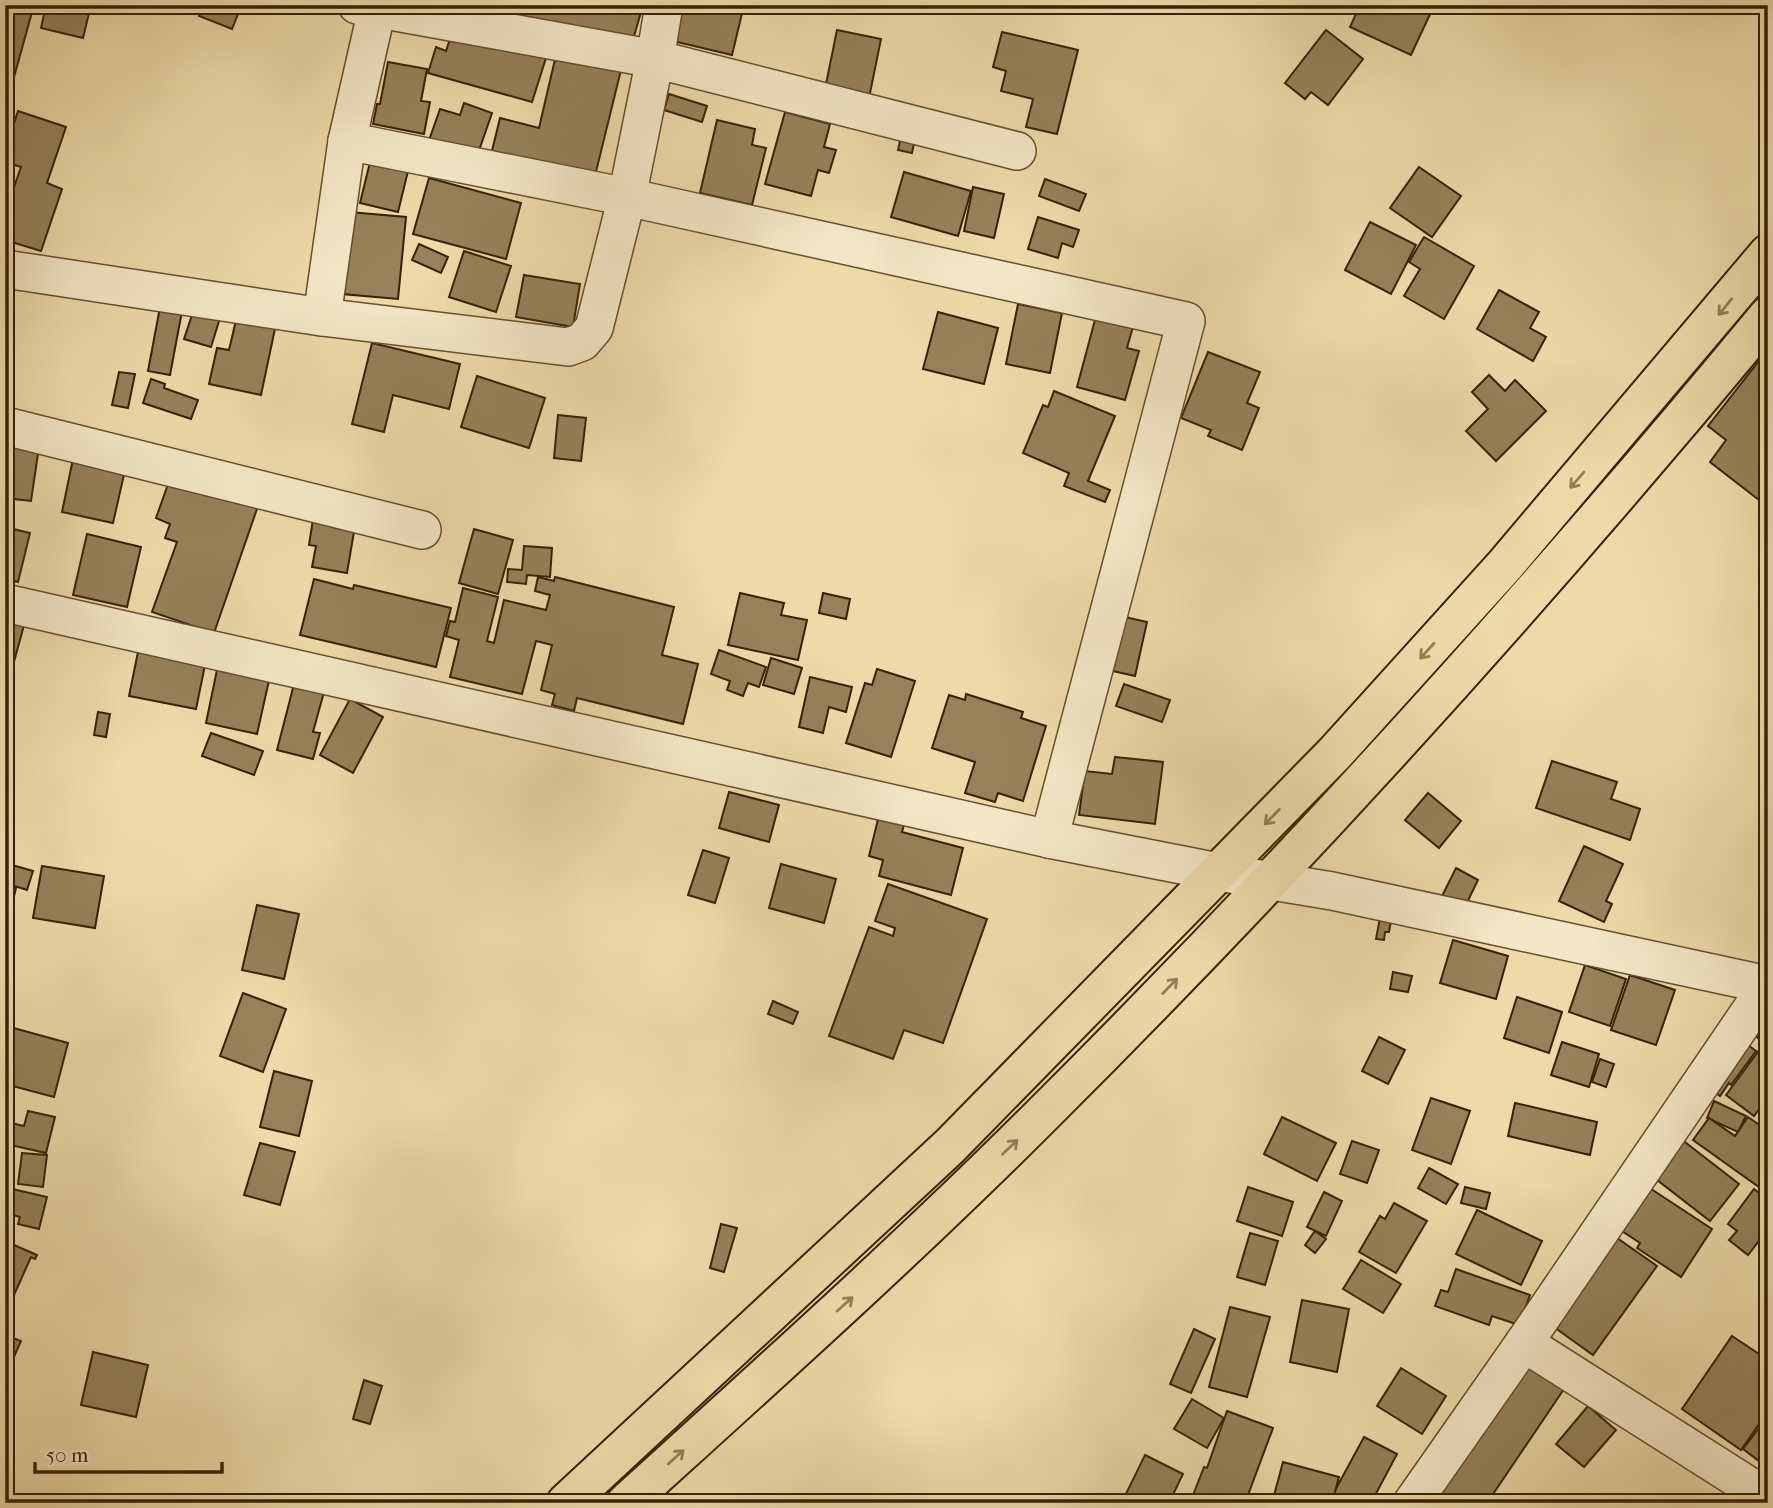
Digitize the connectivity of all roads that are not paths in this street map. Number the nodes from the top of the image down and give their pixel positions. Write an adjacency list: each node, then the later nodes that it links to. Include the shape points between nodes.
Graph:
1 (664, 5): 3 (street)
2 (371, 7): 3 (street); 4 (street)
3 (655, 59): 5 (street); 6 (street)
4 (347, 141): 6 (street); 10 (street)
5 (1017, 151)
6 (627, 197): 10 (street, via 594,328 582,342 568,348); 14 (street, via 1186,321)
7 (1768, 254): 15 (highway, one-way to 15, via 1505,565 1335,752)
8 (5, 269): 10 (street)
9 (1768, 316): 16 (highway, via 1658,449)
10 (322, 317)
11 (5, 426): 12 (street)
12 (422, 530)
13 (5, 603): 14 (street)
14 (1049, 839): 15 (street)
15 (1218, 872): 16 (street); 20 (highway, via 950,1146)
16 (1272, 880): 17 (street); 21 (highway, one-way to 16, via 911,1243)
17 (1768, 985): 18 (street)
18 (1524, 1343): 19 (street); 22 (street)
19 (1768, 1499)
20 (566, 1503)
21 (626, 1503)
22 (1412, 1503)

